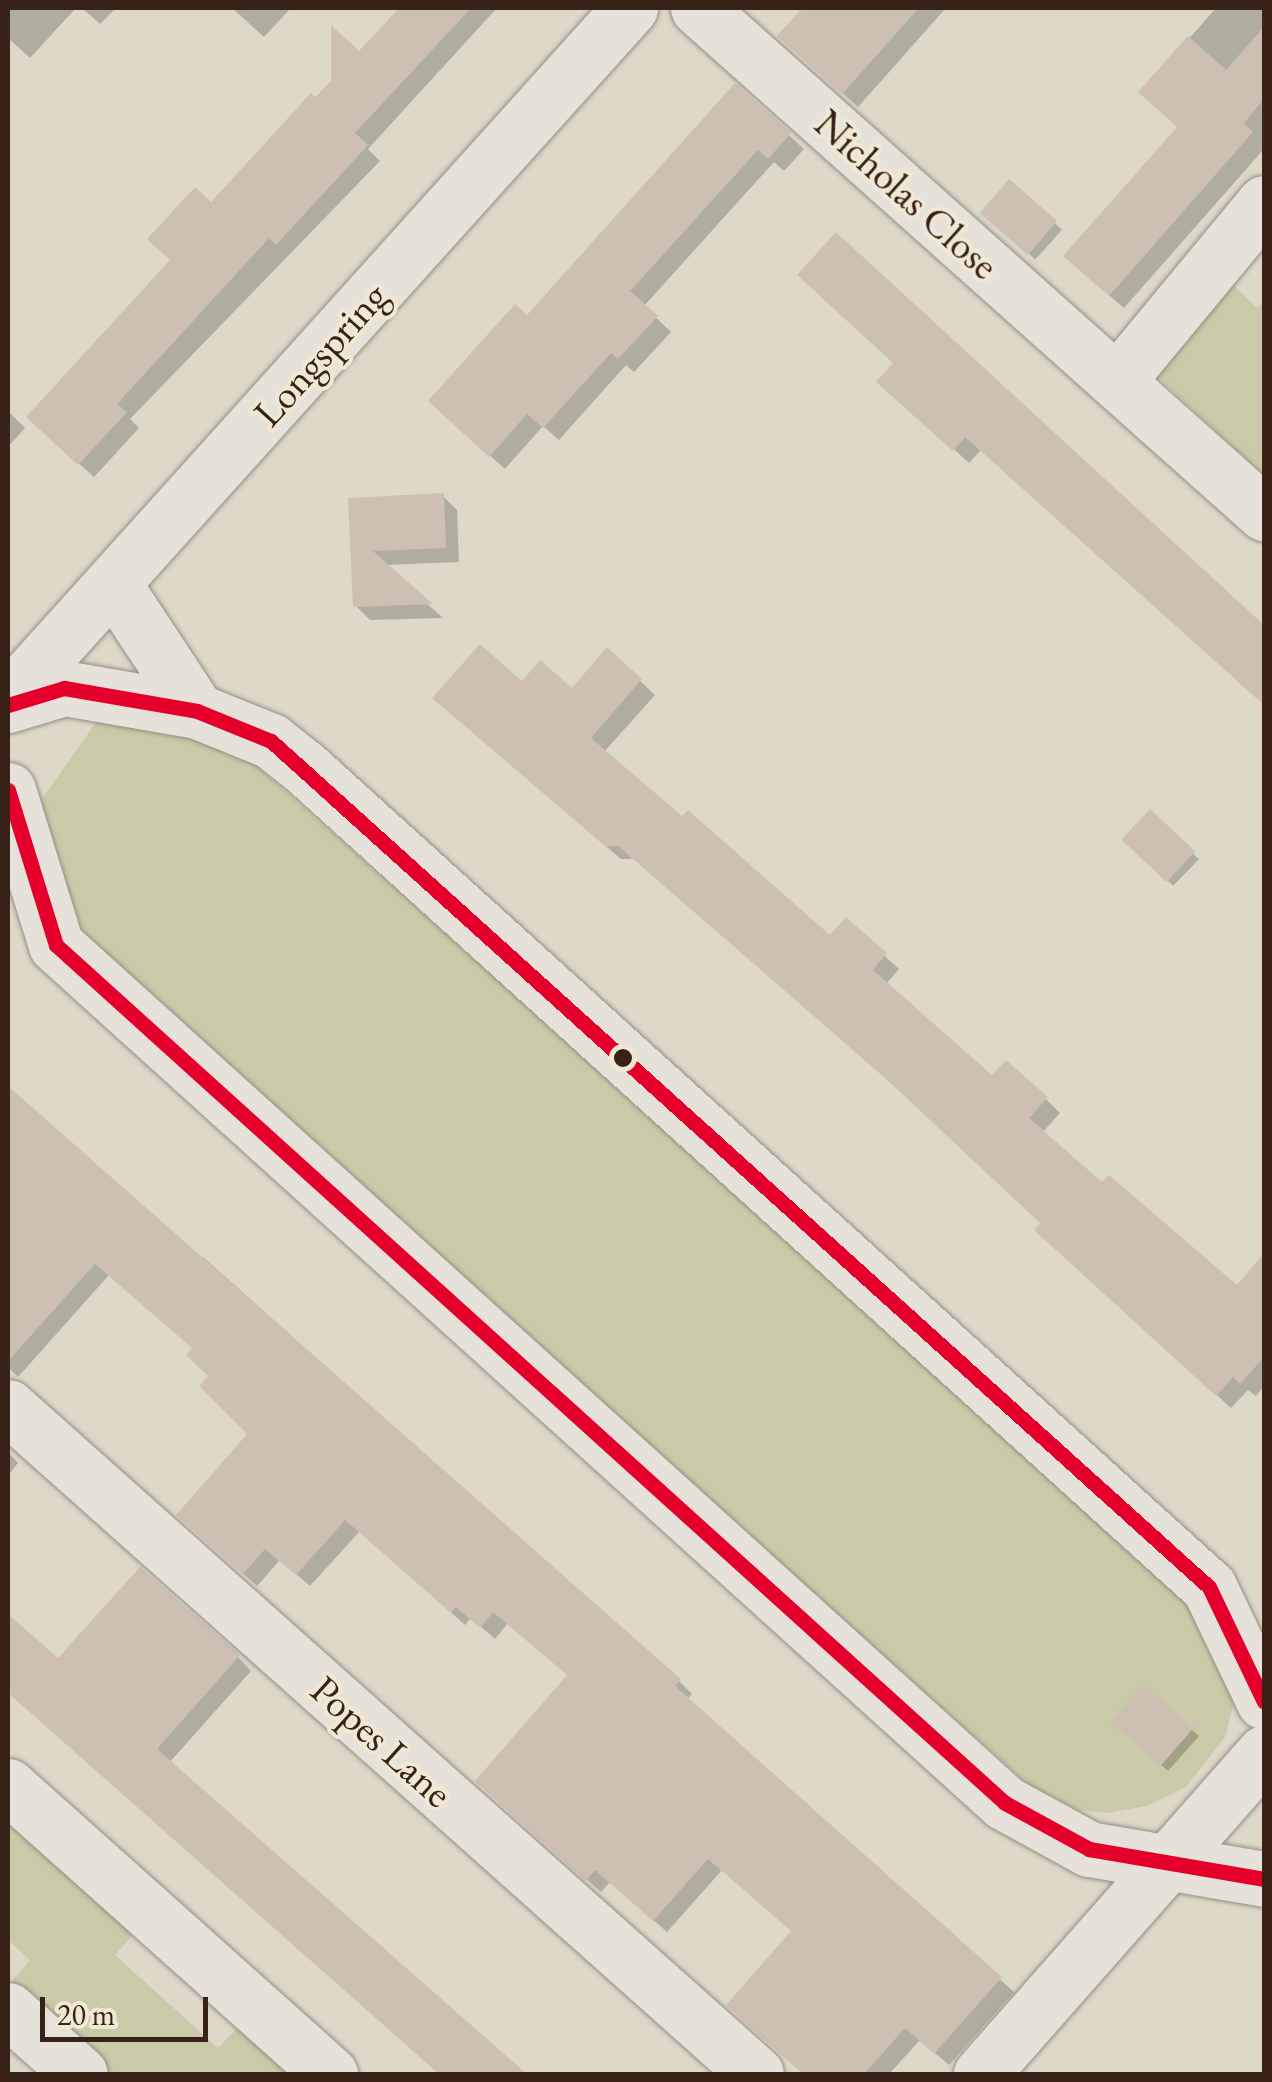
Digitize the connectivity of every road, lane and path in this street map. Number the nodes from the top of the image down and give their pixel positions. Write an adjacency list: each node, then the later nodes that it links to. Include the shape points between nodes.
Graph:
1 (630, 8): 6 (street, Longspring)
2 (698, 8): 4 (street, Nicholas Close)
3 (1264, 203): 4 (street)
4 (1117, 381): 5 (street, Nicholas Close)
5 (1264, 513)
6 (114, 584): 7 (street, Longspring); 8 (street)
7 (8, 702): 8 (street, via 64,688)
8 (197, 710): 13 (street, via 271,742 306,768 1209,1587)
9 (8, 790): 11 (street)
10 (8, 912): 11 (street)
11 (56, 945): 16 (street, via 1005,1803 1090,1849)
12 (8, 1407): 21 (street, Popes Lane)
13 (1264, 1702)
14 (1264, 1753): 16 (street)
15 (8, 1786): 20 (street)
16 (1165, 1864): 17 (street); 22 (street)
17 (1264, 1879)
18 (8, 2010): 19 (street)
19 (80, 2074)
20 (330, 2074)
21 (756, 2074)
22 (981, 2074)

